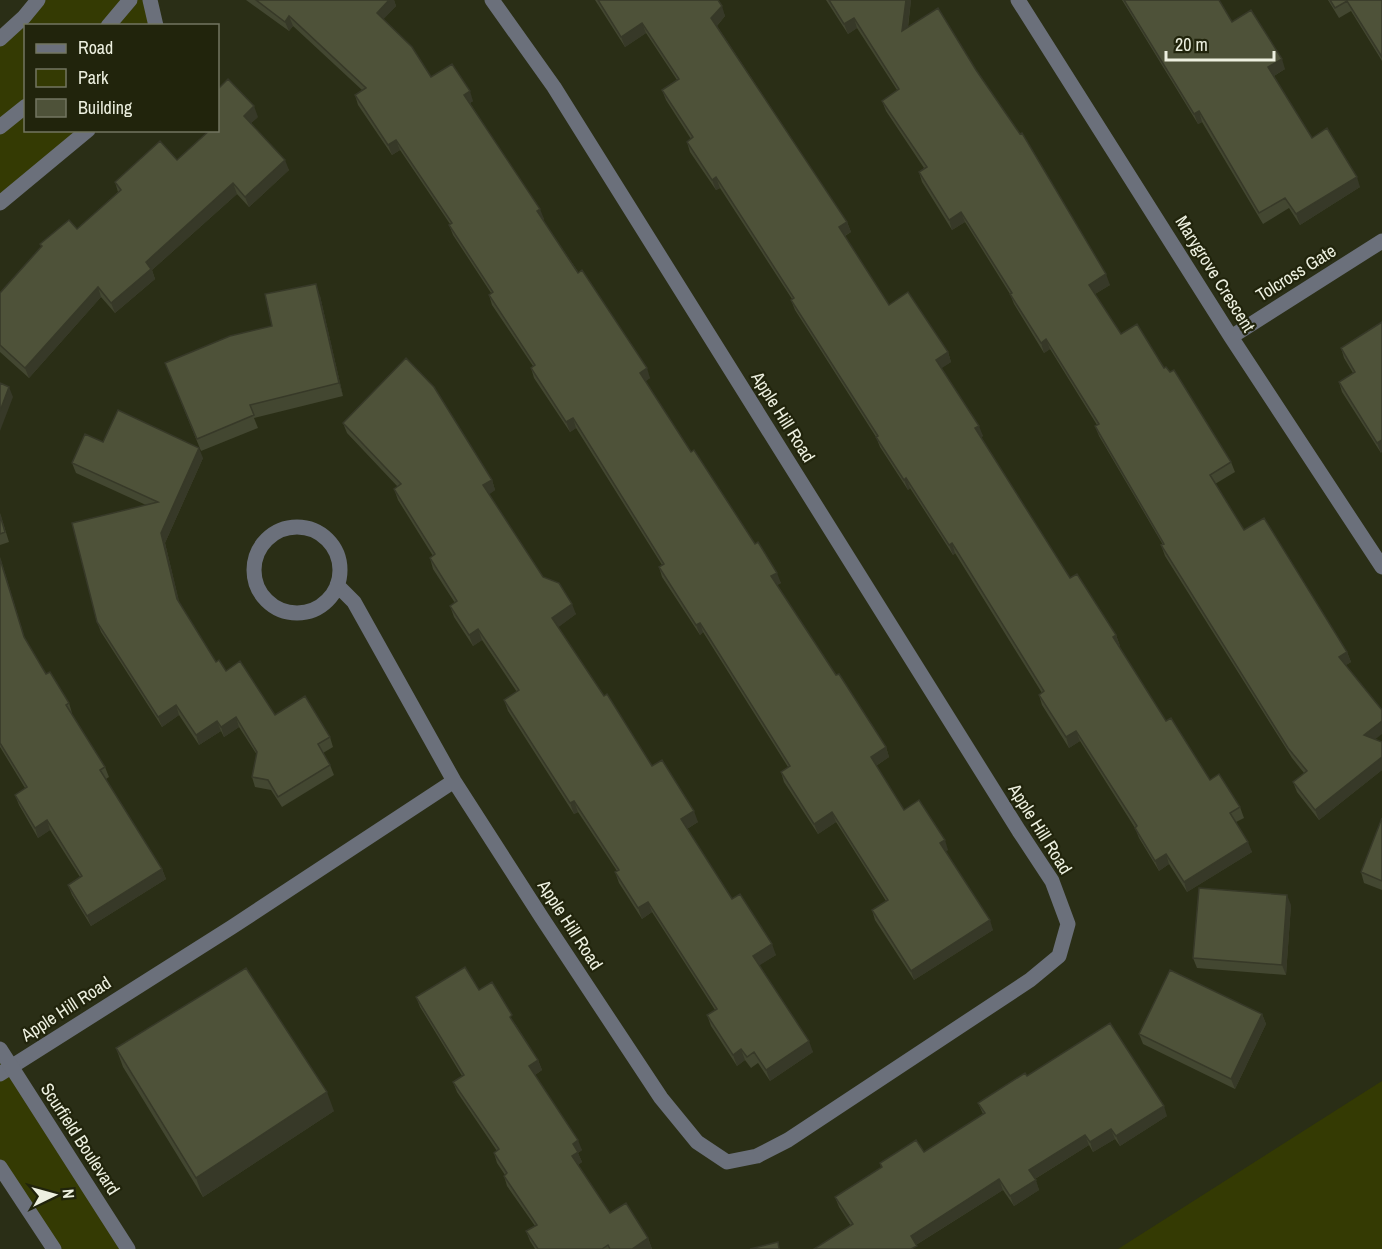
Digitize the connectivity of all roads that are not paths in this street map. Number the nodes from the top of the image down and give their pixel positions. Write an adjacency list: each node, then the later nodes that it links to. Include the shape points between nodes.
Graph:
1 (38, 0): 8 (street)
2 (130, 0): 6 (street)
3 (150, 0): 7 (street)
4 (492, 0): 17 (street, Apple Hill Road, via 554,87 1052,881 1068,924 1059,956 1030,980 788,1140 757,1156 727,1162 697,1142 661,1098)
5 (1018, 0): 14 (street, Marygrove Crescent)
6 (110, 24)
7 (156, 24)
8 (0, 39)
9 (24, 108): 10 (street)
10 (0, 127)
11 (86, 132): 12 (street)
12 (0, 203)
13 (1382, 241): 14 (street, Tolcross Gate)
14 (1231, 337): 15 (street, Marygrove Crescent)
15 (1382, 567)
16 (337, 585): 16 (street, via 340,574 335,549 326,537 308,528 297,526 274,533 263,543 255,561 255,581 260,591 269,603 291,612 319,608); 17 (street, Apple Hill Road, via 354,602)
17 (454, 781): 19 (street, Apple Hill Road)
18 (0, 1049): 19 (street, Scurfield Boulevard)
19 (6, 1071): 22 (street, Scurfield Boulevard)
20 (0, 1167): 21 (street)
21 (54, 1249)
22 (128, 1249)

